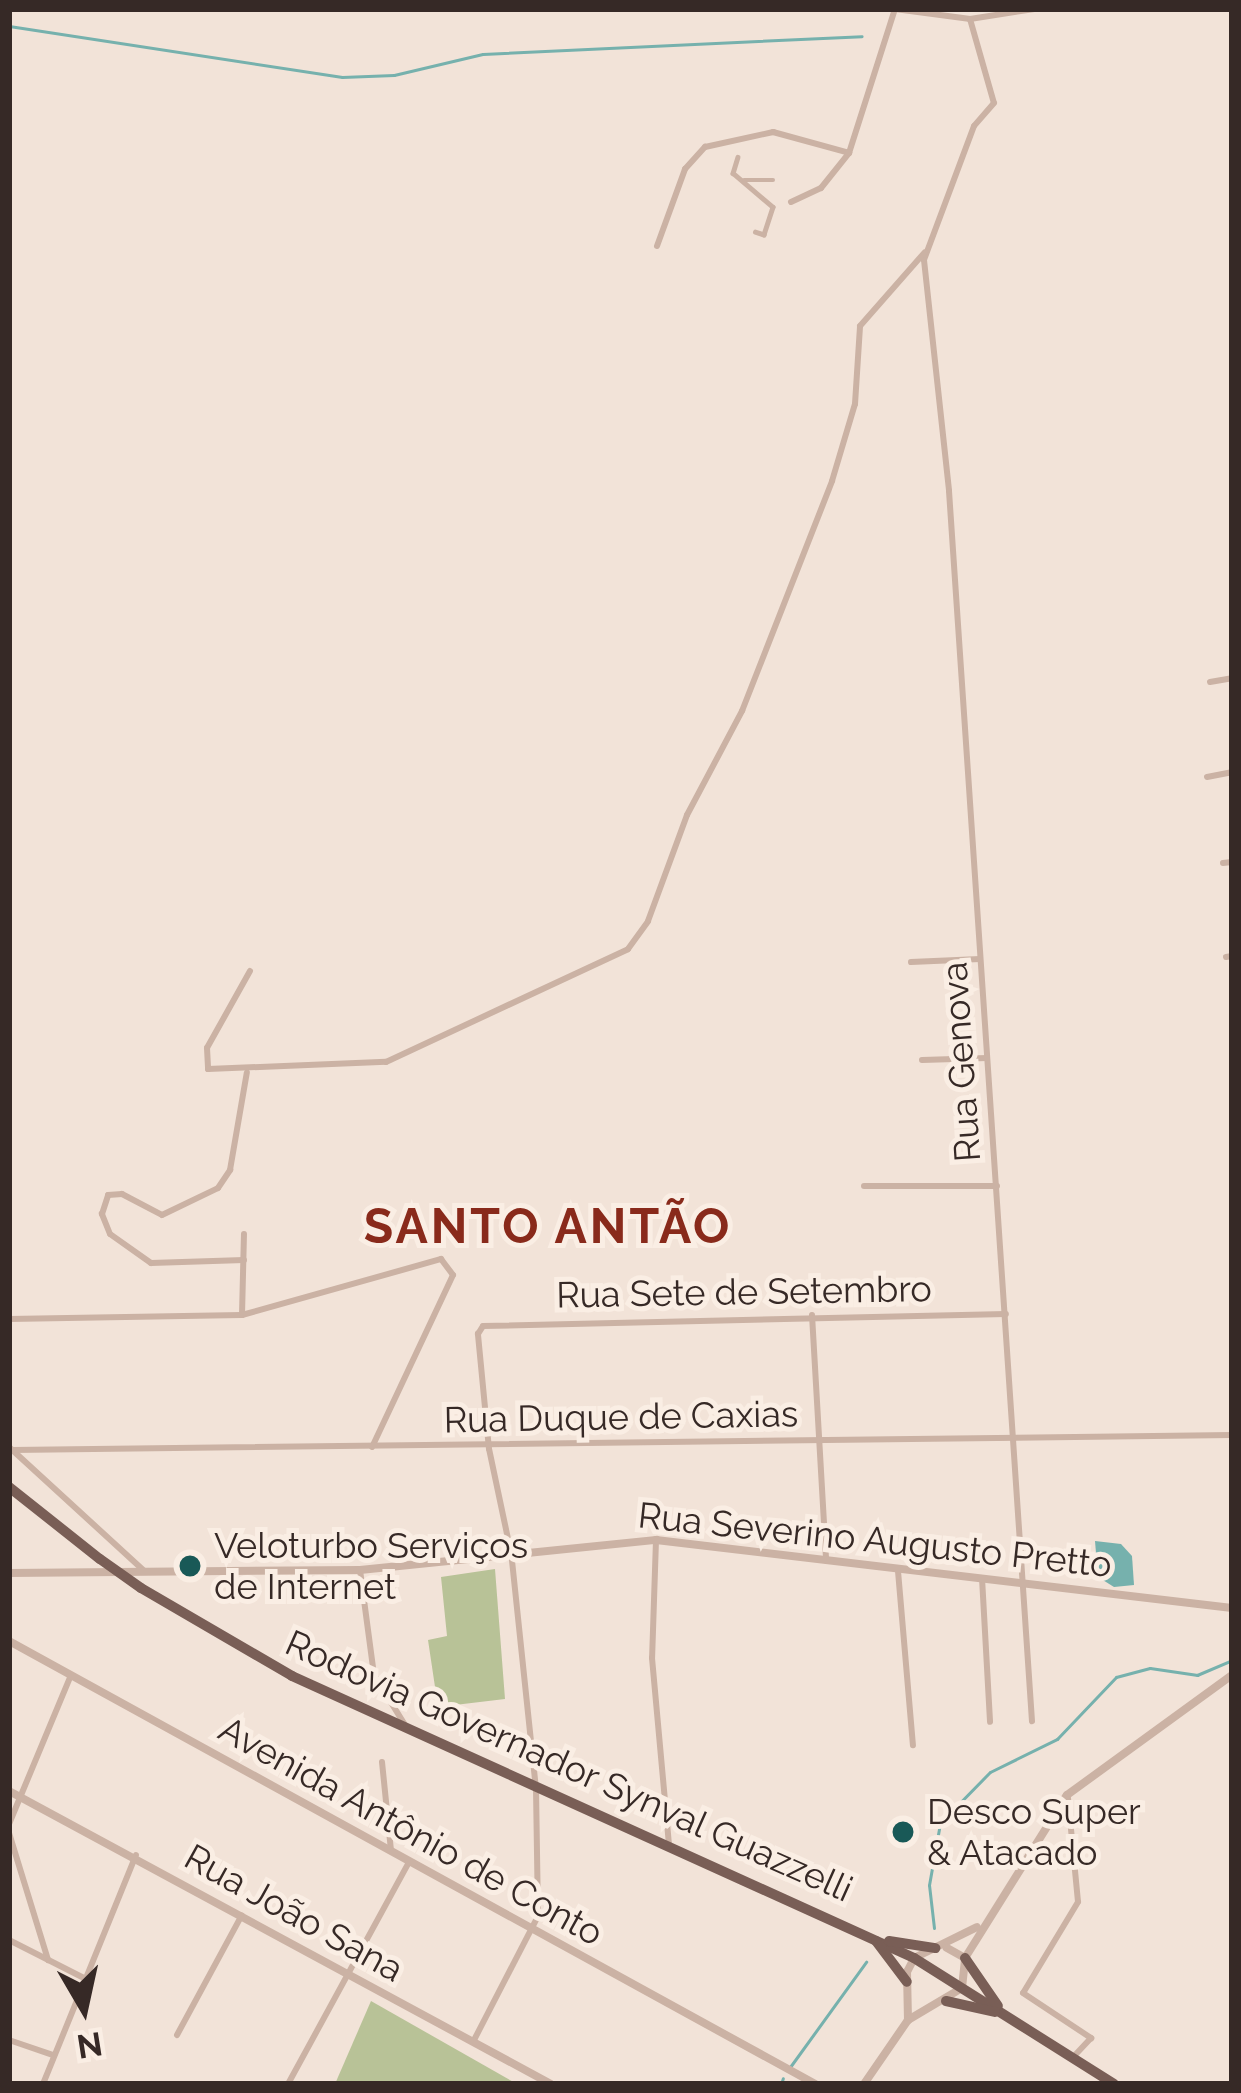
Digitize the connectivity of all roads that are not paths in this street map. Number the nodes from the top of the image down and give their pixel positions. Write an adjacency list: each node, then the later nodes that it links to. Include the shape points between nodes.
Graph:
1 (1034, 9): 2 (street)
2 (970, 19): 3 (street, via 895,9); 10 (street, via 994,103 974,126)
3 (849, 153): 7 (street, via 821,188); 9 (street, via 773,132 705,147 685,170)
4 (739, 158): 6 (street, via 733,173)
5 (773, 180): 6 (street)
6 (744, 184): 8 (street, via 774,204 764,235)
7 (791, 202)
8 (755, 232)
9 (657, 246)
10 (925, 252): 15 (street, Rua Genova); 20 (street, via 860,326 855,404 826,498 742,711 628,949 424,1050 386,1062)
11 (1232, 678): 12 (street)
12 (1210, 682)
13 (1232, 772): 14 (street)
14 (1207, 777)
15 (980, 959): 16 (street); 18 (street, Rua Genova)
16 (911, 962)
17 (250, 971): 20 (street, via 204,1060 216,1071)
18 (987, 1058): 19 (street); 22 (street, Rua Genova)
19 (922, 1060)
20 (247, 1072): 24 (street, via 230,1170 218,1188 162,1215 108,1195 102,1214 110,1234 151,1263)
21 (864, 1186): 22 (street)
22 (997, 1186): 25 (street, Rua Genova)
23 (244, 1234): 24 (street)
24 (244, 1260): 27 (street)
25 (1006, 1314): 26 (street, Rua Sete de Setembro); 30 (street, Rua Genova)
26 (812, 1315): 31 (street); 34 (street, Rua Sete de Setembro, via 484,1326 478,1334)
27 (242, 1316): 28 (street); 32 (street, via 441,1259 453,1275)
28 (9, 1319)
29 (1232, 1435): 30 (street, Rua Duque de Caxias)
30 (1016, 1438): 31 (street, Rua Duque de Caxias); 44 (street, Rua Genova)
31 (821, 1441): 34 (street, Rua Duque de Caxias); 38 (street)
32 (372, 1447): 33 (street, Rua Duque de Caxias); 34 (street, Rua Duque de Caxias)
33 (11, 1449): 41 (street)
34 (489, 1449): 37 (street)
35 (9, 1487): 51 (main road, Rodovia Governador Synval Guazzelli, bridge, via 141,1588 292,1676)
36 (656, 1540): 37 (street, Rua Severino Augusto Pretto); 38 (street, Rua Severino Augusto Pretto); 59 (street, via 652,1658)
37 (512, 1552): 39 (street, Rua Severino Augusto Pretto); 54 (street)
38 (826, 1562): 40 (street, Rua Severino Augusto Pretto)
39 (360, 1570): 41 (street, Rua Severino Augusto Pretto); 51 (street, via 374,1675)
40 (898, 1570): 43 (street, Rua Severino Augusto Pretto); 52 (street)
41 (146, 1573): 42 (street, Rua Severino Augusto Pretto)
42 (9, 1574)
43 (982, 1578): 44 (street, Rua Severino Augusto Pretto); 50 (street)
44 (1026, 1583): 45 (street, Rua Severino Augusto Pretto); 49 (street, Rua Genova)
45 (1232, 1608)
46 (9, 1640): 47 (street, Avenida Antônio de Conto)
47 (71, 1675): 57 (street); 60 (street, Avenida Antônio de Conto)
48 (1232, 1675): 56 (street)
49 (1032, 1721)
50 (990, 1722)
51 (405, 1726): 54 (main road, Rodovia Governador Synval Guazzelli)
52 (913, 1744)
53 (382, 1762): 60 (street)
54 (536, 1789): 59 (main road, Rodovia Governador Synval Guazzelli); 65 (street)
55 (9, 1791): 57 (street, Rua João Sana)
56 (1067, 1795): 64 (street); 82 (street, via 1078,1902 1023,1993 1091,2038)
57 (22, 1798): 58 (street); 61 (street, Rua João Sana)
58 (9, 1829): 71 (street)
59 (669, 1845): 66 (main road, Rodovia Governador Synval Guazzelli)
60 (391, 1851): 62 (street, Avenida Antônio de Conto)
61 (136, 1855): 63 (street, Rua João Sana); 73 (street)
62 (409, 1862): 65 (street, Avenida Antônio de Conto); 72 (street)
63 (242, 1915): 72 (street, Rua João Sana); 79 (street)
64 (979, 1926): 68 (street); 70 (street)
65 (538, 1929): 81 (street); 84 (street, Avenida Antônio de Conto)
66 (874, 1938): 68 (main road); 69 (main road, Rodovia Governador Synval Guazzelli); 75 (main road)
67 (9, 1940): 71 (street)
68 (941, 1948): 69 (street); 70 (street)
69 (914, 1958): 74 (main road, Rodovia Governador Synval Guazzelli); 75 (street)
70 (965, 1958): 74 (street); 77 (main road)
71 (48, 1960): 73 (street)
72 (344, 1974): 81 (street, Rua João Sana); 86 (street)
73 (84, 1978): 83 (street)
74 (963, 1981): 76 (street); 77 (main road, Rodovia Governador Synval Guazzelli)
75 (909, 1986): 76 (street); 78 (street)
76 (942, 2001): 77 (main road); 78 (street)
77 (1003, 2014): 82 (main road, Rodovia Governador Synval Guazzelli)
78 (908, 2020): 89 (street)
79 (177, 2035)
80 (9, 2040): 83 (street)
81 (473, 2042): 87 (street, Rua João Sana)
82 (1075, 2054): 90 (main road, Rodovia Governador Synval Guazzelli)
83 (53, 2055): 85 (street)
84 (790, 2079): 88 (street, Avenida Antônio de Conto)
85 (43, 2084)
86 (288, 2084)
87 (551, 2084)
88 (815, 2084)
89 (864, 2084)
90 (1114, 2084)

